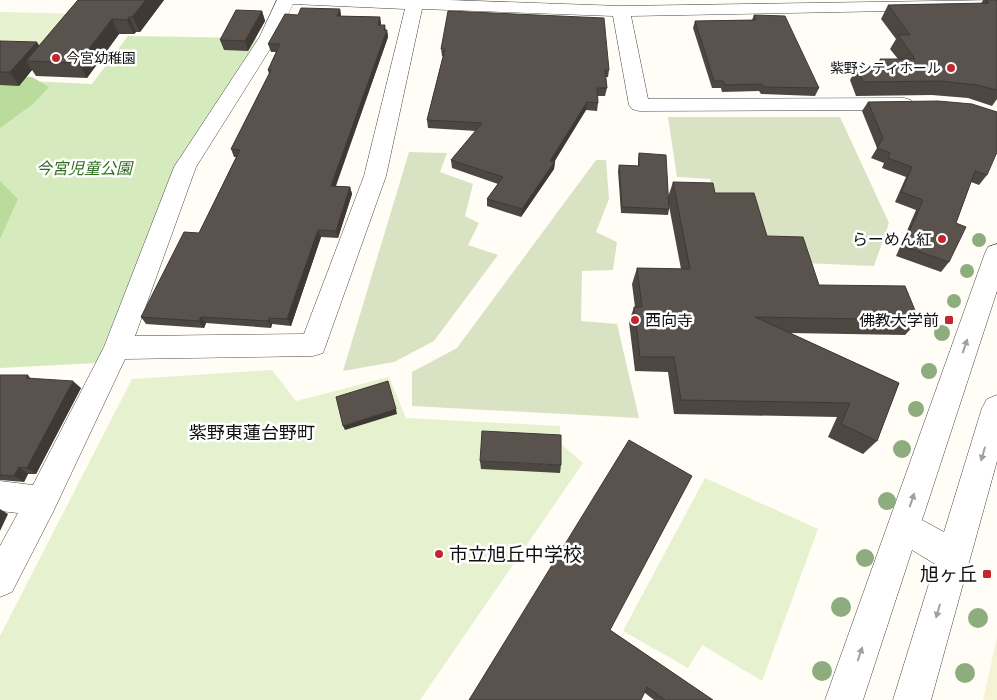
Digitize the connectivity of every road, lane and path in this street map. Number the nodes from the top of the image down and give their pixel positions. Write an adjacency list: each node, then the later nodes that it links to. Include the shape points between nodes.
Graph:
1 (286, 0): 8 (street, via 268,38 185,167)
2 (297, 0): 3 (street)
3 (415, 4): 5 (street); 8 (street, via 375,176 313,345)
4 (997, 4): 5 (street)
5 (621, 11): 6 (street, via 639,105)
6 (923, 103)
7 (997, 253): 12 (street, one-way to 7)
8 (117, 348): 11 (street)
9 (997, 408): 13 (street, one-way to 13)
10 (0, 496): 11 (street)
11 (42, 501): 14 (street)
12 (903, 527): 13 (street); 15 (street, one-way to 12)
13 (954, 556): 16 (street, one-way to 16)
14 (0, 580)
15 (844, 700)
16 (912, 700)

